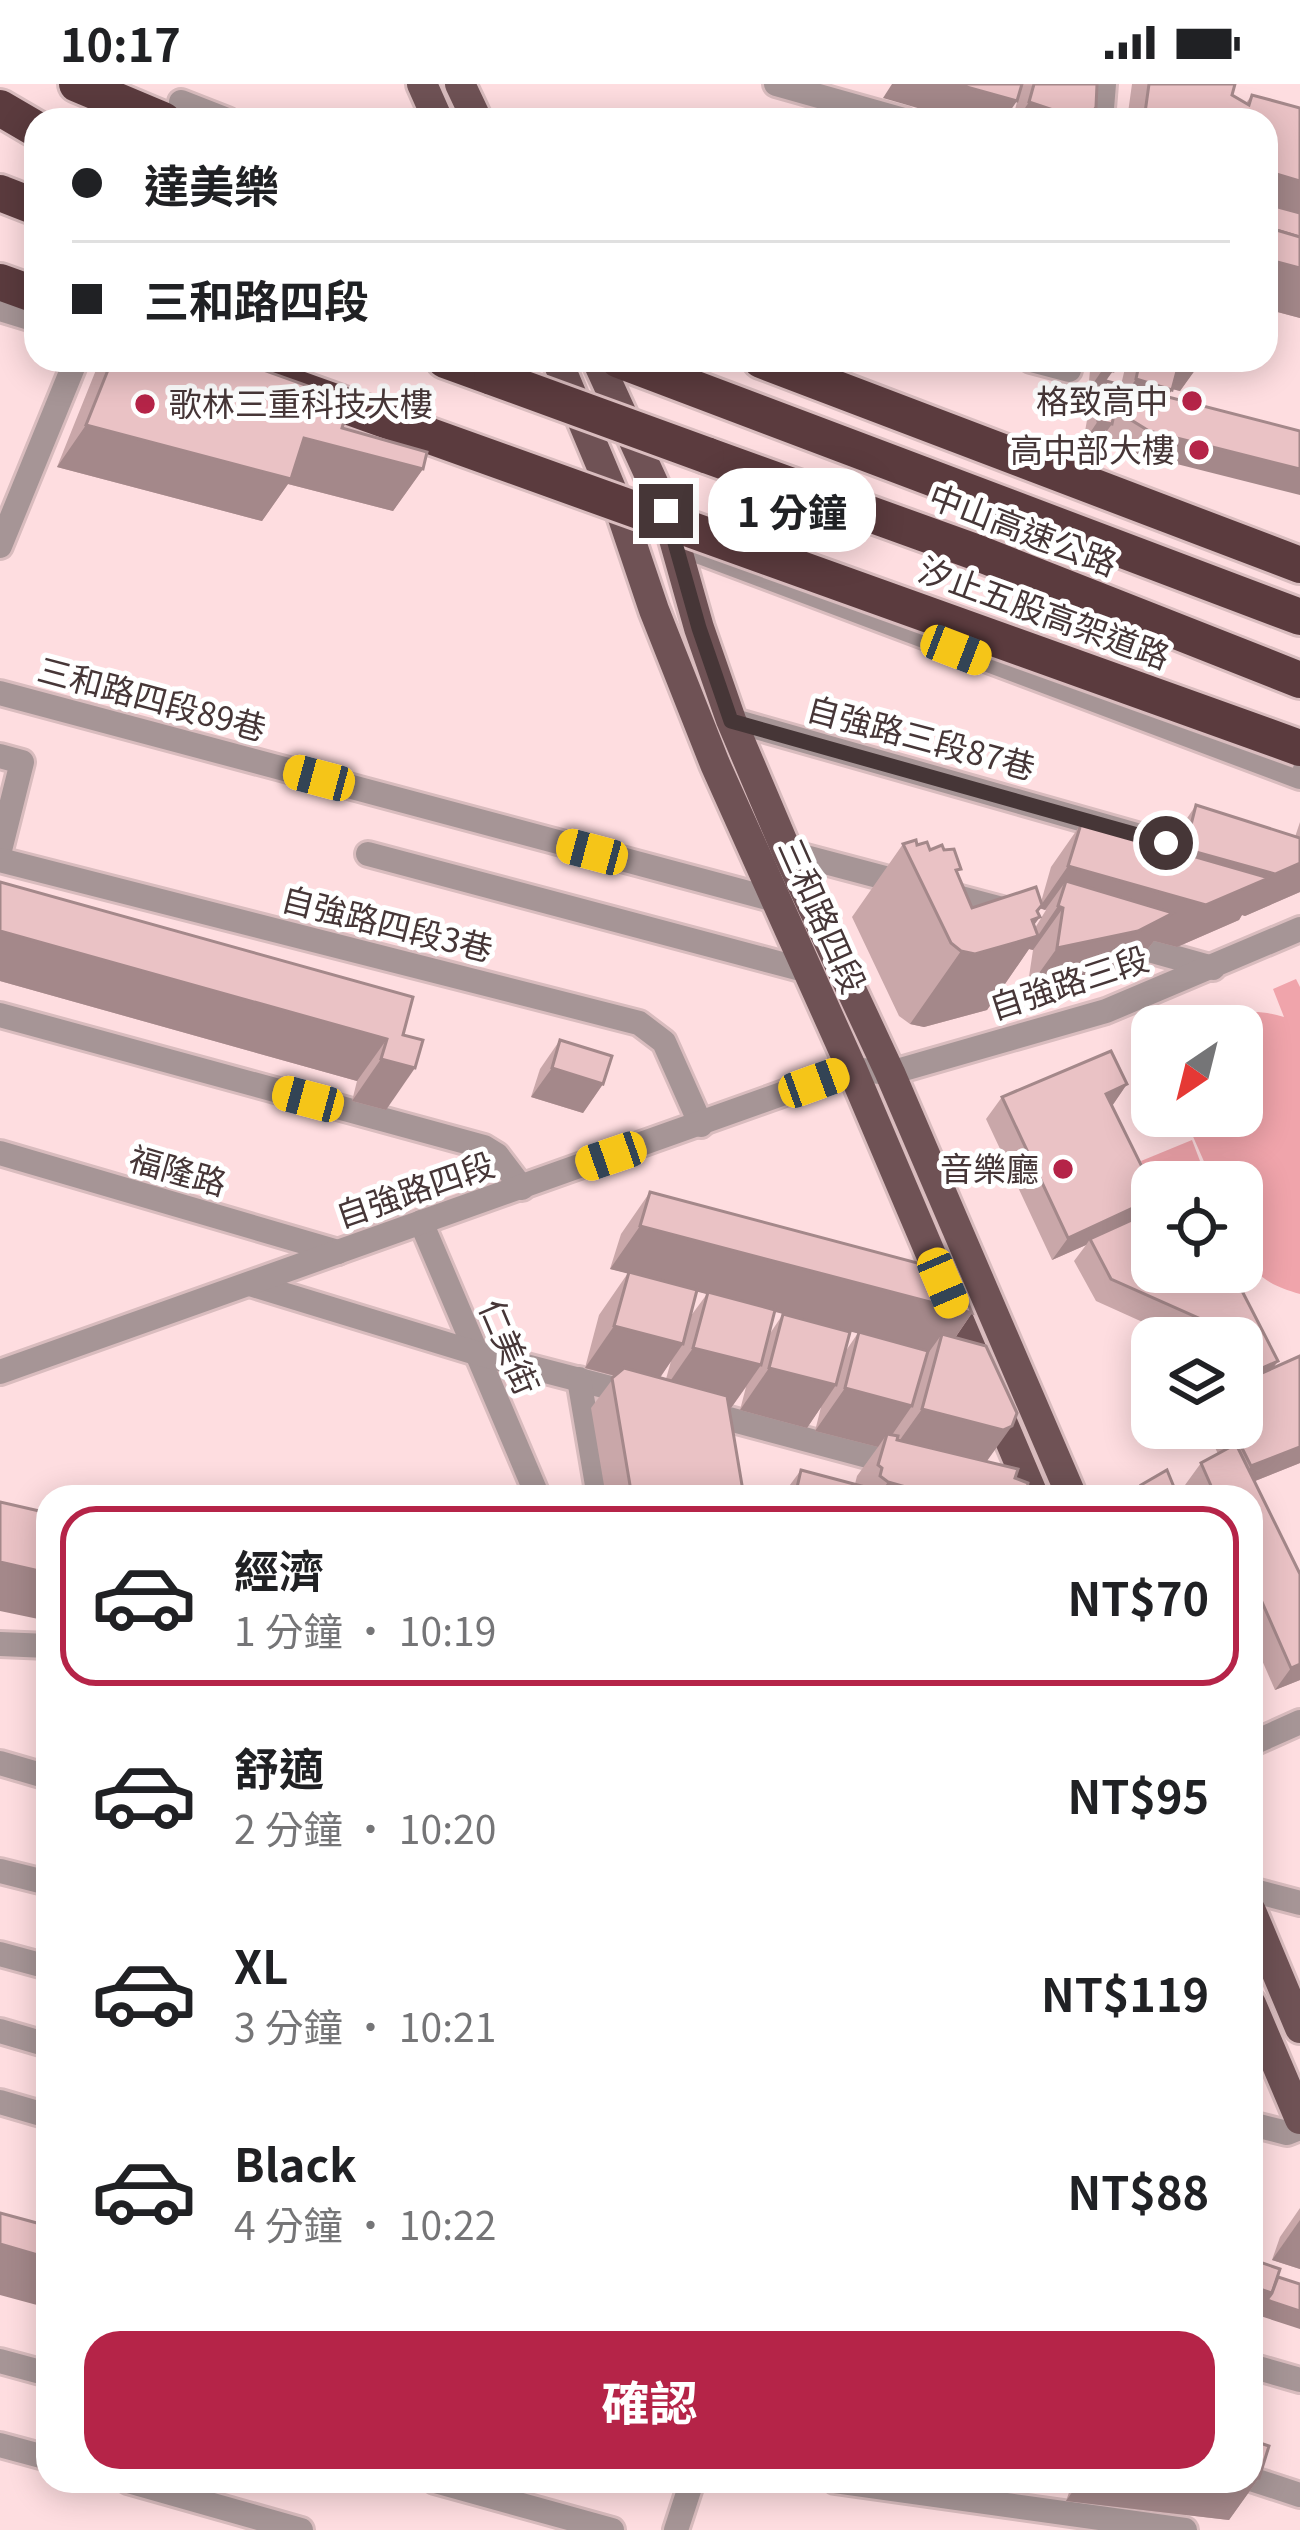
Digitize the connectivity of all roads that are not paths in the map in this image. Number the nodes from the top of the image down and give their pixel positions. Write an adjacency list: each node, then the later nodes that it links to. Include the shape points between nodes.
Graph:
1 (77, 84): 3 (highway)
2 (776, 84): 4 (street)
3 (176, 107)
4 (861, 108)
5 (71, 372): 13 (street)
6 (251, 372): 19 (highway, 汐止五股高架道路, bridge)
7 (478, 372): 16 (highway, 中山高速公路, bridge)
8 (562, 372): 26 (main road, 三和路四段)
9 (612, 372): 12 (main road, 三和路四段)
10 (637, 372): 15 (highway, 中山高速公路)
11 (793, 372): 14 (highway)
12 (676, 543): 18 (main road, 三和路四段); 21 (street)
13 (0, 546)
14 (1300, 565)
15 (1300, 617)
16 (1300, 680)
17 (0, 693): 26 (street, 三和路四段89巷)
18 (731, 721): 22 (main road, 三和路四段); 25 (street, 自強路三段87巷)
19 (1300, 748)
20 (0, 756): 24 (street, via 22,762)
21 (1300, 777)
22 (787, 852): 27 (street); 34 (main road, 三和路四段)
23 (368, 854): 31 (street)
24 (0, 855): 35 (street, 自強路四段3巷, via 639,1023 664,1042)
25 (1233, 863)
26 (775, 901): 31 (main road, 三和路四段)
27 (1038, 919)
28 (1300, 928): 30 (street, 自強路三段)
29 (1103, 937): 30 (street)
30 (1214, 968): 34 (street, 自強路三段, via 1106,1011)
31 (808, 971): 33 (main road, 三和路四段)
32 (0, 1015): 37 (street, via 484,1147)
33 (852, 1069): 34 (street, 自強路三段); 35 (street, 自強路四段); 47 (main road, 三和路四段)
34 (890, 1073): 48 (main road, 三和路四段)
35 (701, 1125): 37 (street, 自強路四段)
36 (0, 1153): 39 (street, 福隆路)
37 (522, 1188): 38 (street, 自強路四段)
38 (421, 1222): 39 (street, 自強路四段); 41 (street, 仁美街)
39 (338, 1252): 40 (street, 自強路四段)
40 (250, 1284): 41 (street); 42 (street, 自強路四段)
41 (476, 1353): 43 (street); 45 (street, 仁美街)
42 (0, 1372)
43 (579, 1379): 44 (street); 46 (street)
44 (934, 1474)
45 (533, 1485)
46 (597, 1485)
47 (1029, 1485)
48 (1067, 1485)
49 (0, 1644): 50 (street)
50 (36, 1646)
51 (1300, 1722): 52 (street)
52 (1263, 1739)
53 (0, 1763): 54 (street)
54 (36, 1774)
55 (0, 1871): 56 (street)
56 (36, 1880)
57 (1263, 1893): 58 (street)
58 (1300, 1903)
59 (1263, 1939): 62 (main road)
60 (0, 1954): 61 (street)
61 (36, 1964)
62 (1298, 2020)
63 (0, 2032): 65 (street)
64 (1263, 2032): 68 (main road)
65 (36, 2042)
66 (0, 2102): 67 (street)
67 (36, 2112)
68 (1300, 2119)
69 (1263, 2127): 70 (street, via 1287,2134)
70 (1300, 2128)
71 (0, 2361): 73 (street)
72 (1263, 2369): 74 (street)
73 (36, 2371)
74 (1300, 2380)
75 (0, 2445): 76 (street)
76 (36, 2455)
77 (1263, 2483): 82 (street)
78 (170, 2493): 84 (street)
79 (478, 2493): 85 (street)
80 (688, 2493): 86 (street)
81 (909, 2493): 83 (street)
82 (1300, 2495)
83 (1096, 2524): 87 (street)
84 (301, 2530)
85 (612, 2530)
86 (676, 2530)
87 (1185, 2530)

